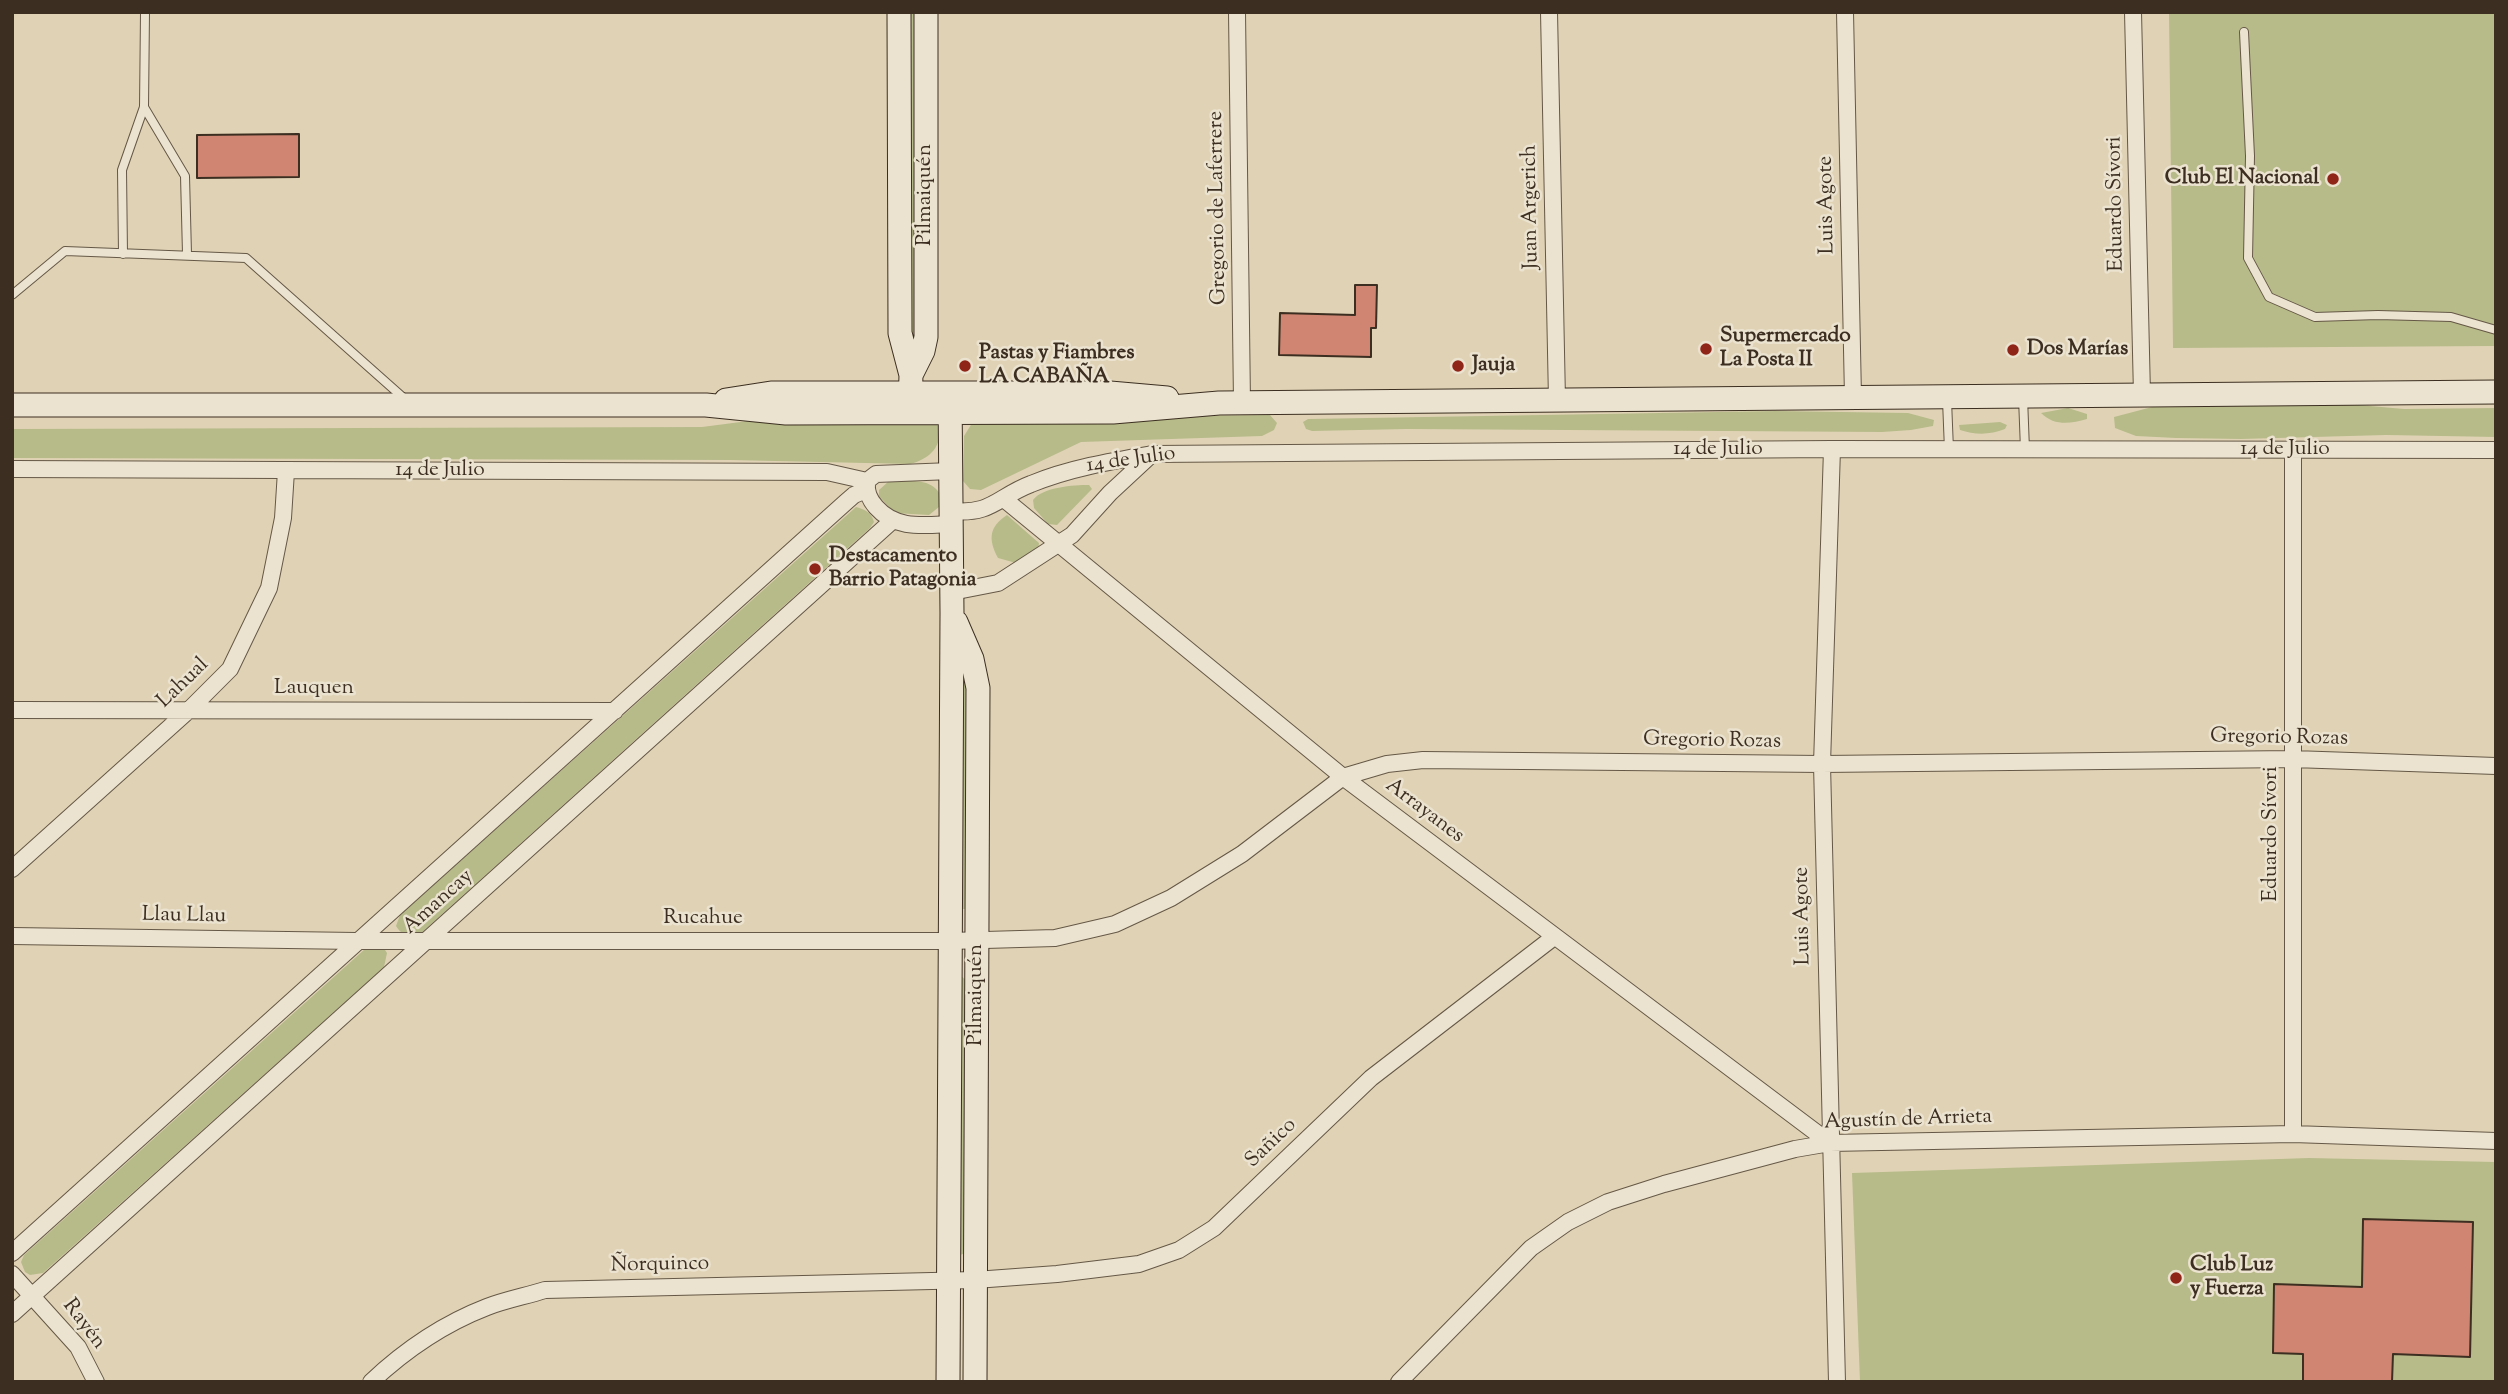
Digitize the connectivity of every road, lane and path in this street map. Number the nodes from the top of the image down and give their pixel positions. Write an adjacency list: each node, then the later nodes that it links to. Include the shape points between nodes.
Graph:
1 (145, 12): 9 (lane)
2 (899, 12): 15 (main road, Pilmaiquén, via 900,333)
3 (926, 12): 15 (main road, Pilmaiquén, via 926,337)
4 (1237, 12): 22 (street, Gregorio de Laferrere)
5 (1549, 12): 20 (street, Juan Argerich)
6 (1845, 12): 18 (street, Luis Agote)
7 (2133, 12): 16 (street, Eduardo Sívori)
8 (2244, 32): 13 (lane, via 2250,156 2248,258 2269,297 2315,317 2451,317)
9 (144, 107): 10 (lane, via 122,170); 11 (lane, via 185,176)
10 (123, 254): 11 (lane); 12 (lane, via 65,251)
11 (187, 254): 24 (lane, via 246,258)
12 (12, 295)
13 (2496, 330)
14 (2496, 392): 16 (main road)
15 (910, 394): 21 (main road); 24 (main road, via 771,393 706,405)
16 (2142, 395): 17 (main road)
17 (2023, 396): 19 (main road); 27 (lane)
18 (1853, 397): 19 (main road); 20 (main road)
19 (1947, 397): 26 (lane)
20 (1557, 400): 22 (main road)
21 (950, 403): 22 (main road, via 1128,393); 33 (main road, Pilmaiquén)
22 (1242, 403)
23 (12, 405): 24 (main road)
24 (412, 405)
25 (1832, 449): 26 (street, 14 de Julio); 30 (street, 14 de Julio); 44 (street, Luis Agote)
26 (1950, 450): 27 (street, 14 de Julio)
27 (2025, 450): 29 (street, 14 de Julio)
28 (2496, 450): 29 (street, 14 de Julio)
29 (2293, 451): 43 (street, Eduardo Sívori)
30 (1153, 454): 35 (street, 14 de Julio, via 1087,466 1030,484); 38 (street, via 1072,535)
31 (12, 469): 32 (street, 14 de Julio)
32 (286, 471): 34 (street, 14 de Julio, via 827,472); 41 (street, Lahual, via 283,518 269,588 230,669)
33 (951, 471): 34 (street, via 876,474); 36 (main road, Pilmaiquén)
34 (867, 485): 37 (street, via 871,501); 42 (street, Amancay)
35 (1003, 499): 36 (street, 14 de Julio, via 989,508); 38 (street, Arrayanes)
36 (951, 518): 37 (street, 14 de Julio, via 905,525); 39 (main road, Pilmaiquén)
37 (891, 521): 50 (street, Amancay)
38 (1056, 545): 39 (street, via 998,583); 46 (street, Arrayanes)
39 (952, 602): 52 (main road, Pilmaiquén); 53 (main road, Pilmaiquén, via 978,688)
40 (12, 710): 41 (street, Lauquen)
41 (189, 710): 42 (street, Lauquen); 47 (street, Lahual)
42 (615, 711): 51 (street, Amancay)
43 (2293, 759): 44 (street, Gregorio Rozas); 45 (street, Gregorio Rozas); 54 (street, Eduardo Sívori)
44 (1822, 764): 46 (street, Gregorio Rozas, via 1423,760 1387,764); 56 (street, Luis Agote)
45 (2496, 766)
46 (1343, 777): 49 (street, Arrayanes); 53 (street, Gregorio Rozas, via 1242,854 1171,898 1115,923 1055,938)
47 (12, 869)
48 (12, 936): 51 (street, Llau Llau)
49 (1554, 937): 56 (street, Arrayanes); 60 (street, Sañico, via 1371,1078 1214,1228 1179,1250 1139,1264)
50 (430, 939): 51 (street, Llau Llau); 52 (street, Rucahue); 61 (street, Amancay)
51 (356, 941): 57 (street, Amancay)
52 (950, 941): 53 (street, Rucahue); 59 (main road, Pilmaiquén)
53 (977, 941): 60 (main road, Pilmaiquén)
54 (2293, 1134): 55 (street, Agustín de Arrieta); 56 (street, Agustín de Arrieta)
55 (2496, 1141)
56 (1830, 1143): 67 (street, Agustín de Arrieta, via 1664,1184 1608,1202 1568,1222 1531,1248); 68 (street, Luis Agote)
57 (12, 1253)
58 (12, 1274): 61 (street, Rayén)
59 (949, 1280): 60 (street, Ñorquinco); 64 (street, Ñorquinco, via 545,1290 487,1307 438,1330); 65 (main road, Pilmaiquén)
60 (975, 1280): 66 (main road, Pilmaiquén)
61 (33, 1296): 62 (street, Amancay); 63 (street, Rayén, via 78,1347)
62 (12, 1314)
63 (96, 1382)
64 (371, 1382)
65 (948, 1382)
66 (975, 1382)
67 (1399, 1382)
68 (1837, 1382)

